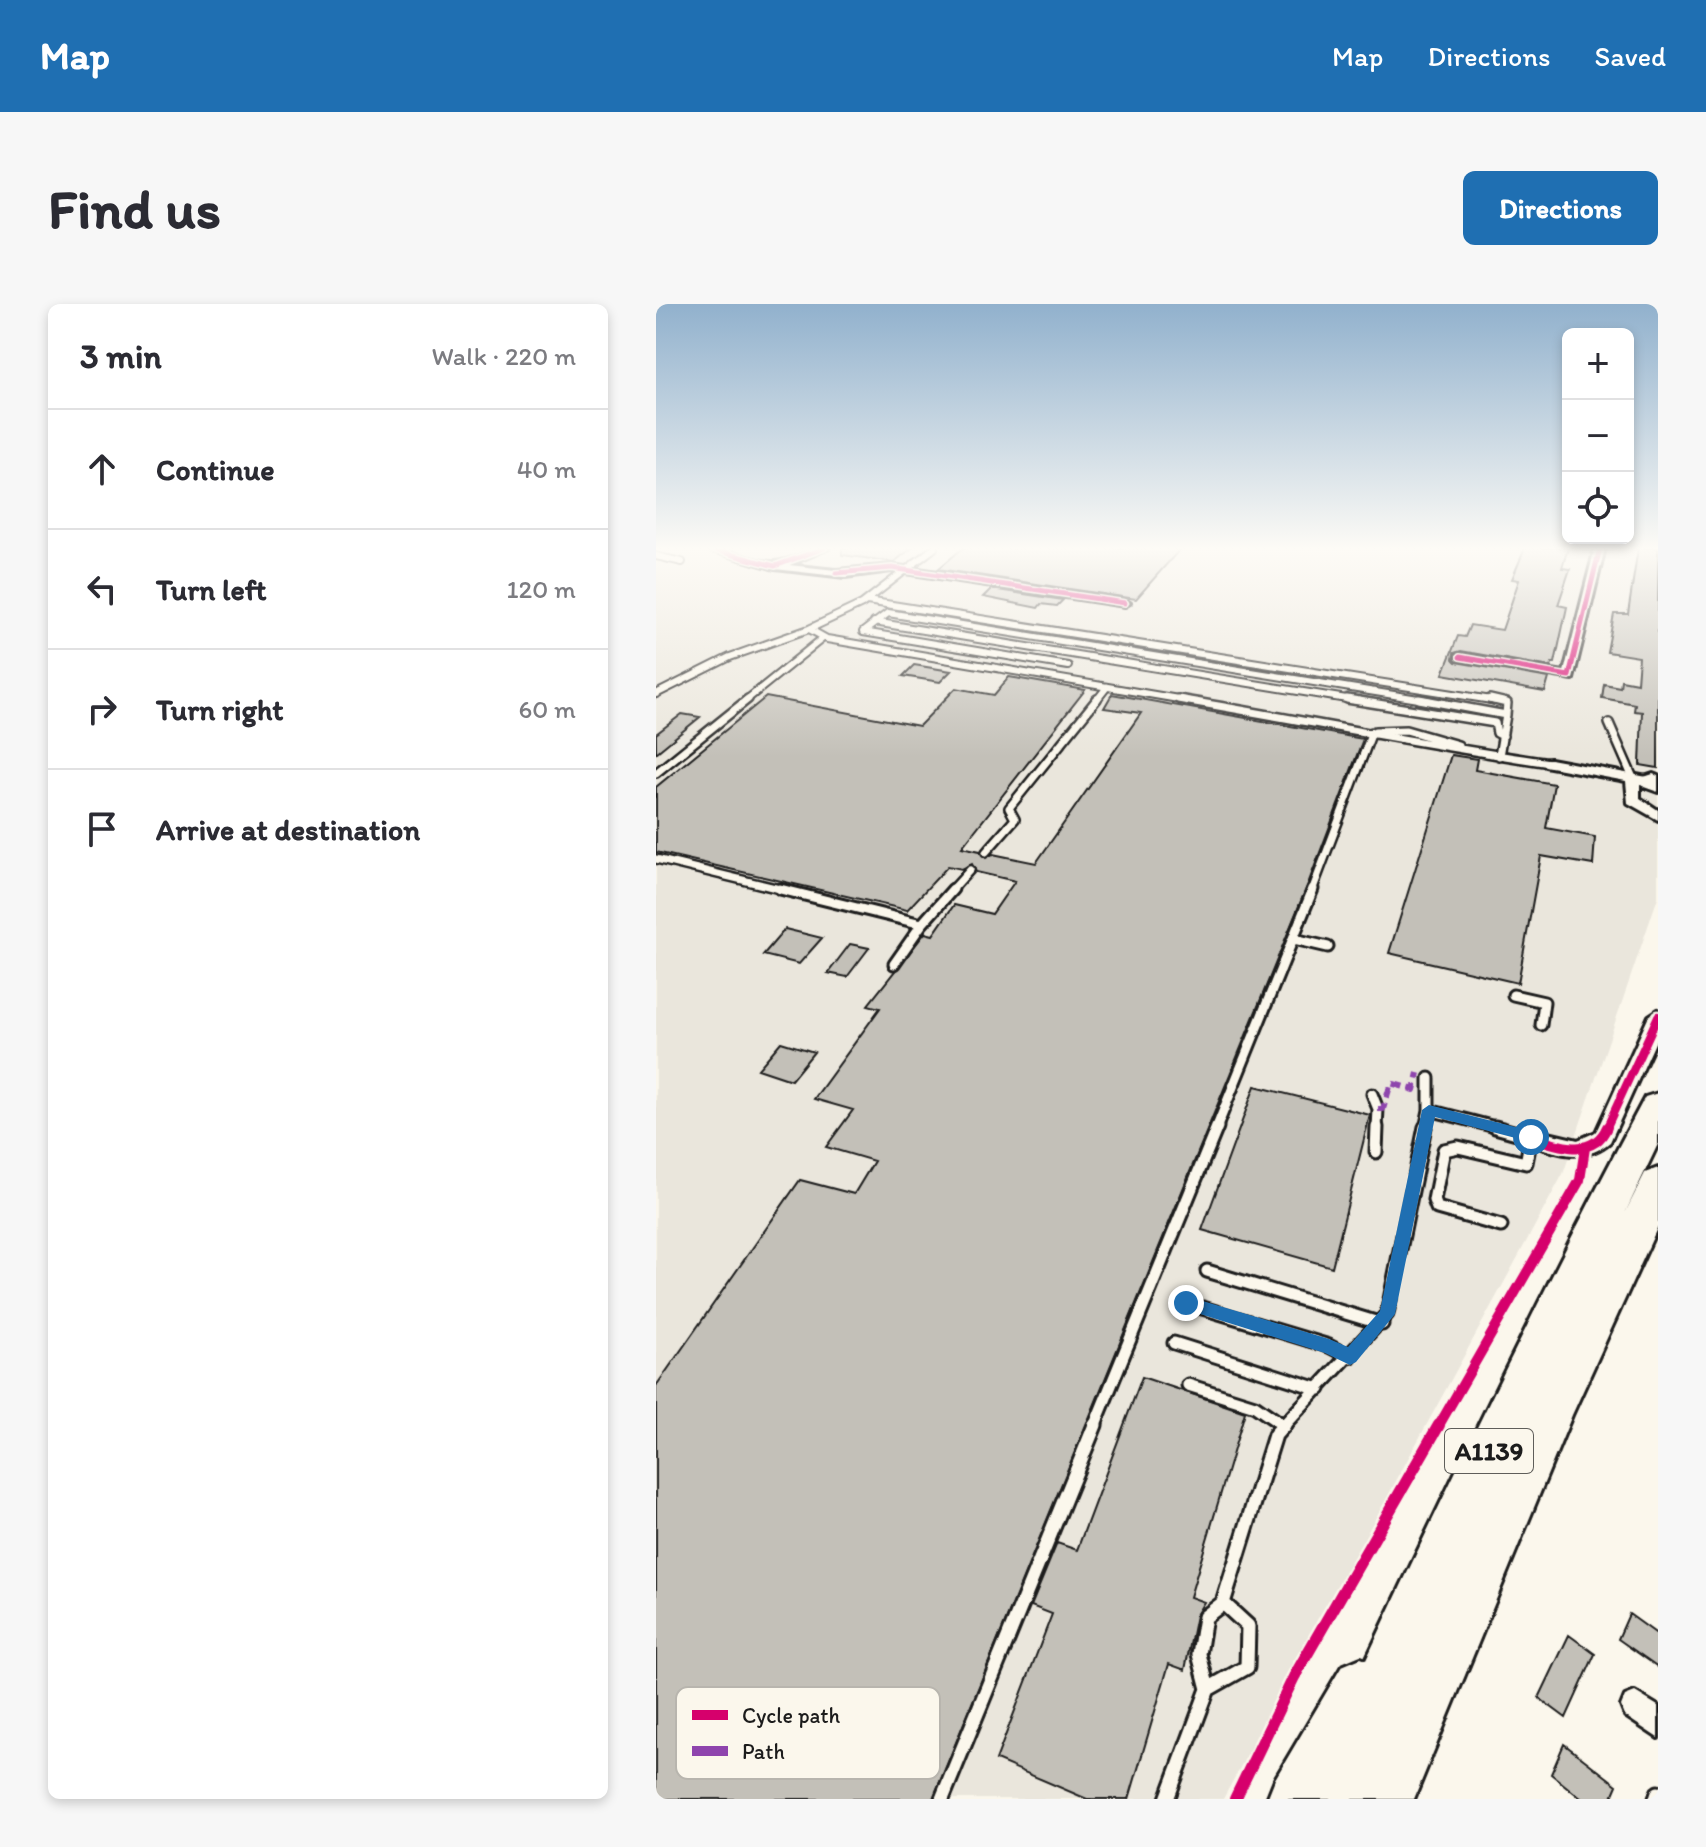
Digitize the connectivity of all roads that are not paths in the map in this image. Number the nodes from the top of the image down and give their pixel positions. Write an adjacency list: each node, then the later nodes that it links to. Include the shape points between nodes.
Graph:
1 (837, 618): 7 (lane)
2 (881, 618): 6 (lane)
3 (917, 618): 13 (lane)
4 (974, 618): 13 (lane, via 1486,698 1507,703)
5 (1583, 618): 9 (street, via 1569,676)
6 (874, 622): 10 (lane, via 863,632); 16 (lane, via 1495,723)
7 (809, 629): 8 (lane); 12 (lane, via 771,639)
8 (823, 638): 11 (lane); 19 (lane)
9 (1460, 657)
10 (1068, 666)
11 (1107, 687): 15 (lane); 22 (lane, via 1009,808 1015,819)
12 (656, 694)
13 (1506, 715): 16 (lane)
14 (1609, 723): 20 (lane)
15 (1372, 732): 17 (lane); 26 (lane)
16 (1503, 736): 17 (lane)
17 (1499, 756): 18 (lane)
18 (1550, 763): 20 (street)
19 (656, 773)
20 (1650, 782): 21 (street, via 1633,800)
21 (1658, 816)
22 (986, 852)
23 (656, 859): 25 (lane)
24 (970, 870): 25 (lane)
25 (922, 924): 28 (lane)
26 (1294, 939): 27 (lane); 53 (lane)
27 (1328, 947)
28 (894, 964)
29 (1513, 995): 31 (lane, via 1544,1002)
30 (1658, 1016): 36 (street, via 1595,1145 1581,1149)
31 (1541, 1025)
32 (1429, 1078): 35 (lane)
33 (1372, 1094): 37 (lane, via 1378,1109)
34 (1658, 1107): 48 (highway, A1139)
35 (1429, 1110): 36 (lane); 42 (lane)
36 (1531, 1137): 39 (lane, via 1526,1163 1458,1147 1444,1150 1437,1208)
37 (1376, 1152)
38 (1658, 1184): 49 (highway, A1139, via 1553,1406)
39 (1501, 1226)
40 (1207, 1271): 42 (lane)
41 (1186, 1303): 44 (lane)
42 (1382, 1324): 44 (lane)
43 (1174, 1343): 46 (lane)
44 (1350, 1357): 46 (lane)
45 (1188, 1385): 47 (lane, via 1255,1406)
46 (1319, 1389): 47 (lane)
47 (1284, 1426): 50 (lane, via 1275,1435)
48 (1452, 1528): 55 (highway); 56 (highway, A1139)
49 (1476, 1588): 57 (highway, A1139); 58 (highway)
50 (1223, 1603): 51 (lane, via 1205,1617 1199,1654); 51 (lane, via 1248,1626 1247,1667)
51 (1208, 1689): 54 (lane)
52 (1658, 1793): 59 (lane)
53 (942, 1799)
54 (1167, 1799)
55 (1295, 1799)
56 (1330, 1799)
57 (1386, 1799)
58 (1408, 1799)
59 (1656, 1799)

